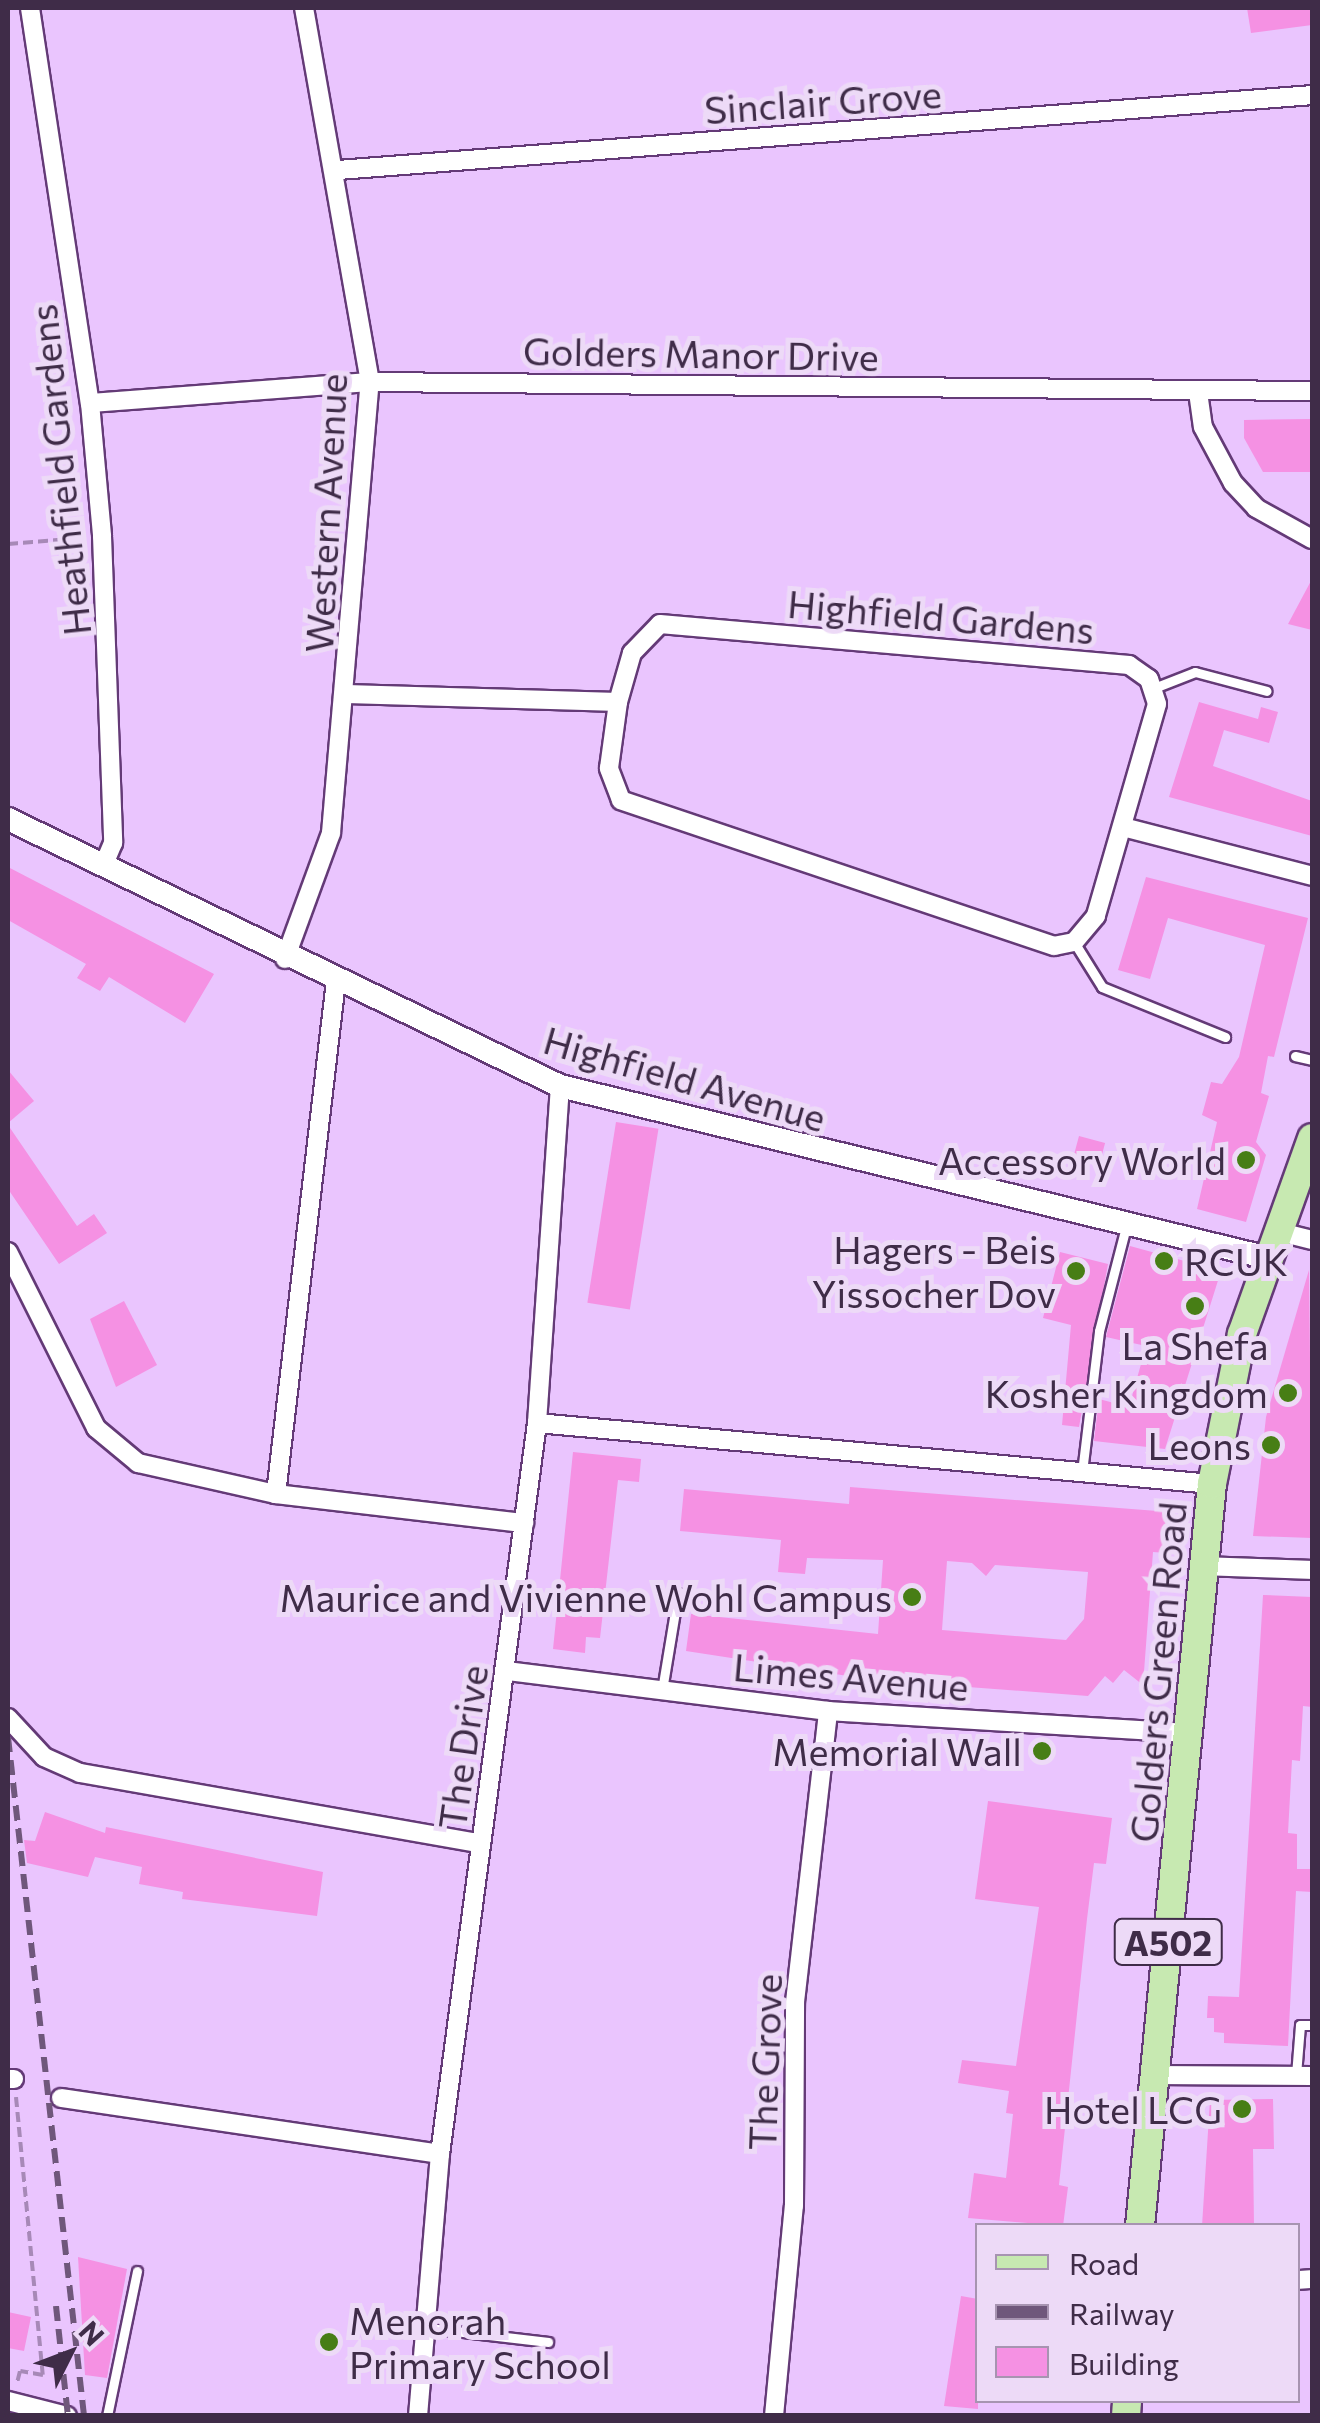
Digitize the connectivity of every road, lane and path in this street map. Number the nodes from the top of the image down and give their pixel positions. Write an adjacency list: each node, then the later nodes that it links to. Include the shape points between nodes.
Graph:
1 (30, 8): 8 (street, Heathfield Gardens)
2 (304, 8): 4 (street, Western Avenue)
3 (1312, 95): 4 (street, Sinclair Grove)
4 (338, 170): 5 (street, Western Avenue)
5 (370, 382): 7 (street, Golders Manor Drive); 8 (street, Golders Manor Drive); 14 (street, Western Avenue)
6 (1312, 391): 7 (street, Golders Manor Drive)
7 (1198, 392): 10 (street, via 1203,427 1233,483 1256,508)
8 (90, 403): 9 (street, Heathfield Gardens)
9 (102, 536): 11 (path); 18 (street, Heathfield Gardens, via 112,825)
10 (1312, 539)
11 (8, 544)
12 (1154, 688): 13 (lane, via 1195,672); 15 (street, Highfield Gardens, via 1129,666 660,624 632,653); 17 (street, via 1156,717)
13 (1267, 691)
14 (347, 694): 15 (street); 21 (street, Western Avenue, via 331,833)
15 (618, 702): 20 (street, Highfield Gardens, via 609,768 621,800 1041,944)
16 (8, 819): 18 (street, Highfield Avenue)
17 (1123, 827): 19 (street); 20 (street, via 1096,916)
18 (103, 866): 21 (street, Highfield Avenue)
19 (1312, 876)
20 (1074, 942): 23 (lane, via 1102,987)
21 (285, 959): 22 (street, Highfield Avenue)
22 (336, 981): 26 (street, Highfield Avenue); 35 (street)
23 (1225, 1037)
24 (1294, 1056): 25 (lane)
25 (1312, 1060)
26 (560, 1086): 28 (street, Highfield Avenue, via 843,1160); 32 (street, The Drive)
27 (1312, 1138): 30 (main road, Golders Green Road / A502)
28 (1128, 1220): 30 (street, Highfield Avenue); 33 (lane, via 1099,1332)
29 (1312, 1240): 30 (street)
30 (1274, 1245): 34 (main road, Golders Green Road / A502, via 1234,1364)
31 (8, 1252): 35 (street, via 109,1444 153,1469)
32 (537, 1423): 33 (street); 36 (street, The Drive)
33 (1082, 1472): 34 (street)
34 (1212, 1484): 37 (main road, Golders Green Road / A502)
35 (276, 1494): 36 (street)
36 (524, 1522): 40 (street, The Drive)
37 (1202, 1566): 38 (street); 44 (main road, Golders Green Road / A502)
38 (1312, 1570)
39 (678, 1593): 41 (lane)
40 (507, 1671): 41 (street, Limes Avenue); 45 (street, The Drive)
41 (662, 1690): 42 (street, Limes Avenue)
42 (828, 1712): 44 (street, Limes Avenue); 60 (street, The Grove, via 795,2002 794,2206)
43 (8, 1718): 45 (street, via 44,1757 80,1772)
44 (1191, 1733): 47 (main road, Golders Green Road / A502)
45 (481, 1844): 51 (street, The Drive)
46 (1312, 2025): 48 (lane, via 1300,2025)
47 (1154, 2075): 48 (street); 52 (main road, Golders Green Road / A502)
48 (1304, 2076)
49 (60, 2098): 51 (street)
50 (17, 2110): 56 (path, via 43,2375 20,2370)
51 (440, 2154): 54 (street, The Drive)
52 (1140, 2223)
53 (137, 2271): 58 (lane)
54 (429, 2328): 55 (lane); 59 (street, The Drive)
55 (548, 2342)
56 (10, 2402): 57 (street)
57 (62, 2415)
58 (107, 2416)
59 (418, 2416)
60 (774, 2416)

